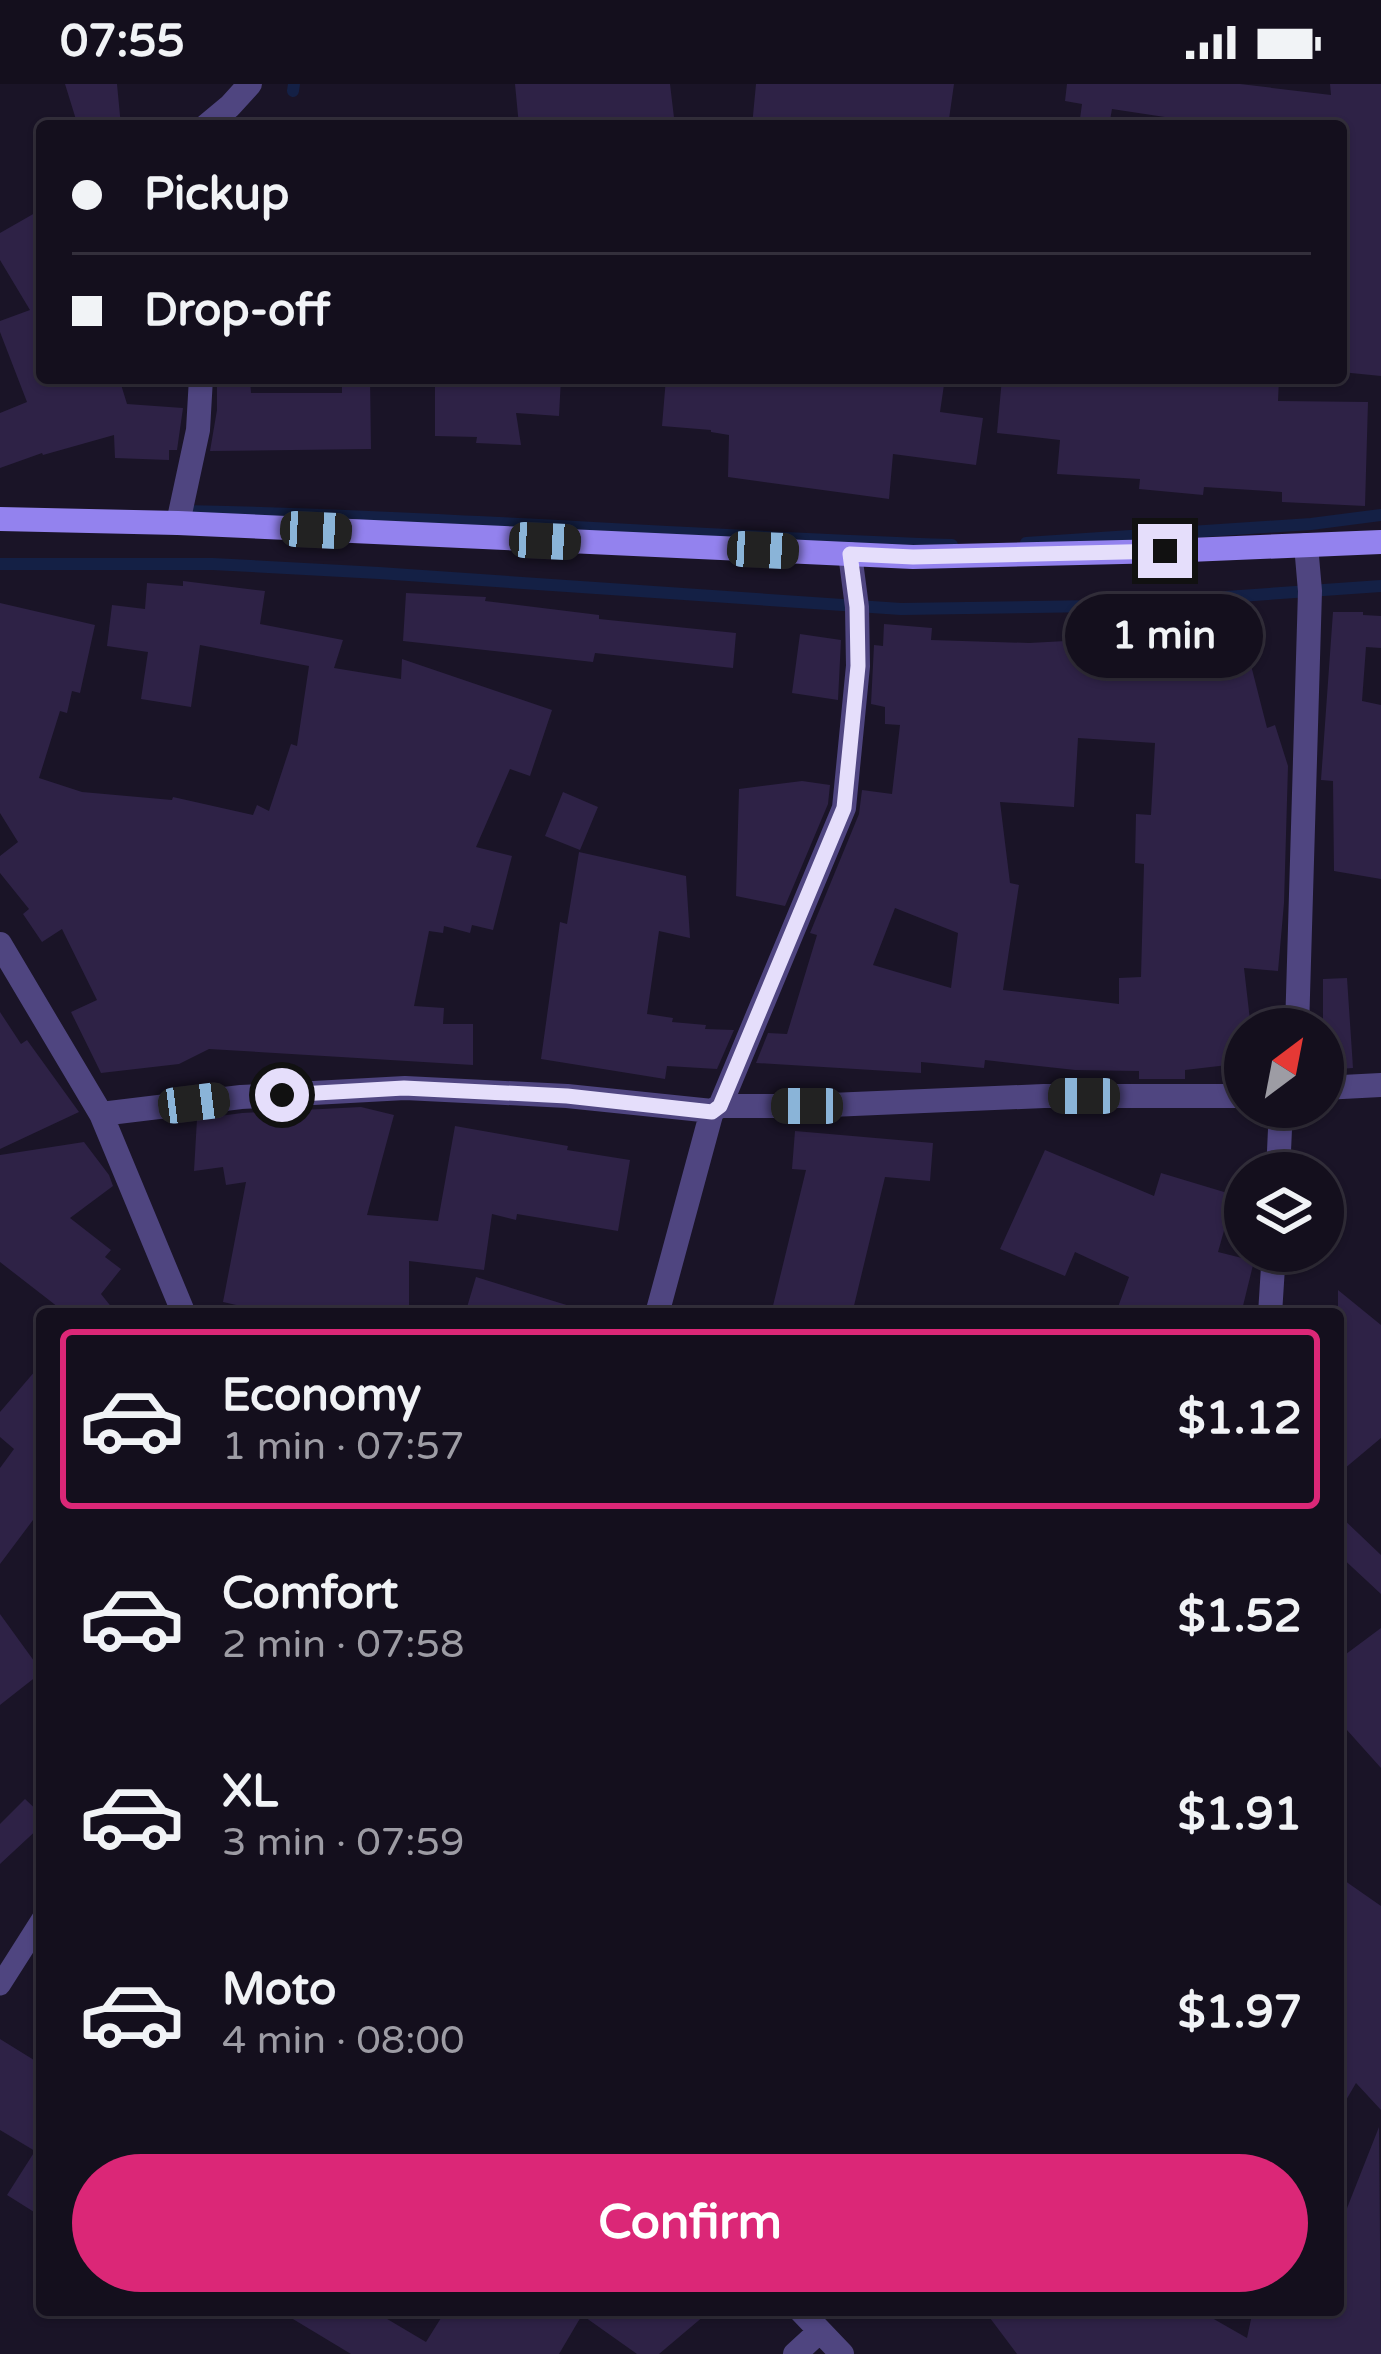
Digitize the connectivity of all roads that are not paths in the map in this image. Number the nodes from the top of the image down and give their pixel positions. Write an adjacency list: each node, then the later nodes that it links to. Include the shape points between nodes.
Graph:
1 (250, 84): 2 (street)
2 (213, 120)
3 (201, 384): 5 (street)
4 (0, 519): 5 (street)
5 (178, 523): 8 (street)
6 (1381, 542): 7 (street)
7 (1306, 545): 8 (street); 10 (street)
8 (850, 554): 14 (street, via 858,666 844,808)
9 (0, 944): 15 (street)
10 (1298, 1008)
11 (1381, 1085): 12 (street)
12 (1344, 1087)
13 (1224, 1096): 14 (street)
14 (716, 1109): 15 (street, via 404,1088); 18 (street)
15 (101, 1114): 17 (street)
16 (1273, 1272): 19 (street)
17 (182, 1308)
18 (659, 1308)
19 (1270, 1308)
20 (36, 1928): 21 (lane)
21 (0, 1985)
22 (806, 2316): 23 (street)
23 (820, 2331): 24 (street); 25 (street)
24 (795, 2354)
25 (842, 2354)

